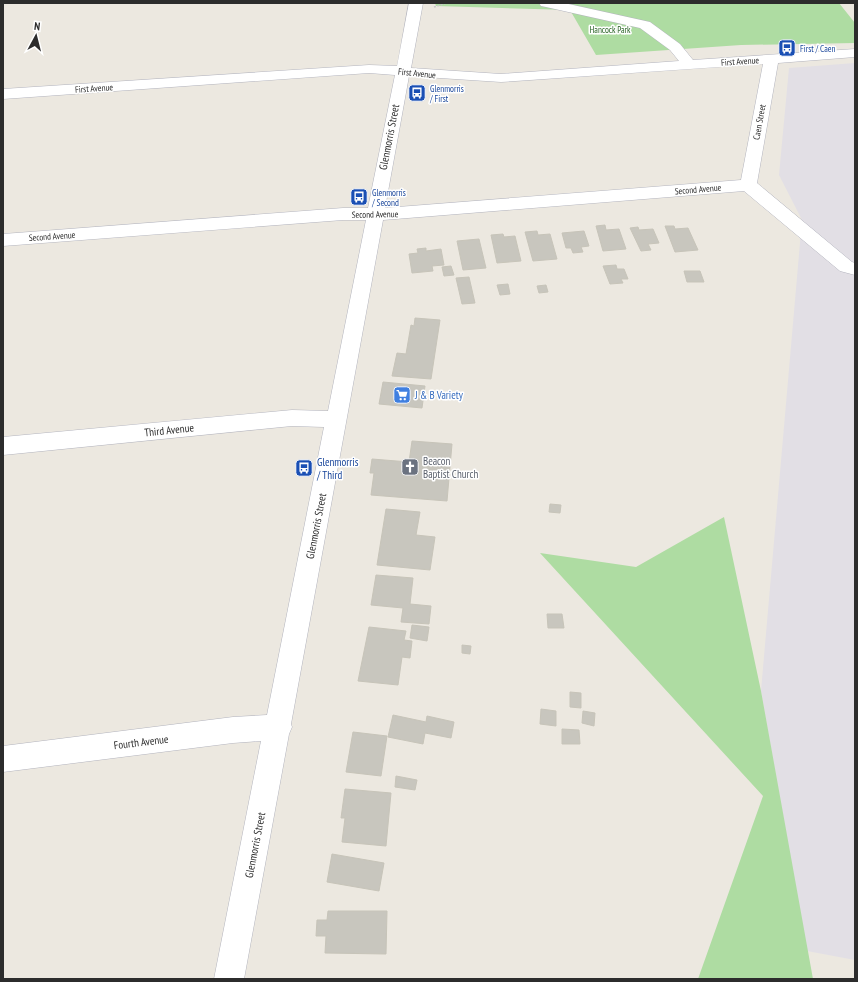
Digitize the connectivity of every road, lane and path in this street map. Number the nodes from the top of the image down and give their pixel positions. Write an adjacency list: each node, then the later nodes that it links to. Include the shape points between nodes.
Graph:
1 (416, 3): 6 (street, Glenmorris Street)
2 (546, 3): 5 (street, via 645,25 675,47)
3 (855, 52): 4 (street, First Avenue)
4 (771, 58): 5 (street, First Avenue); 8 (street, Caen Street)
5 (690, 64): 6 (street, First Avenue, via 501,78 455,77)
6 (403, 71): 7 (street, First Avenue, via 369,69); 9 (street, Glenmorris Street)
7 (3, 94)
8 (748, 185): 9 (street, Second Avenue); 11 (street, via 846,267)
9 (374, 214): 10 (street, Second Avenue, via 343,214); 12 (street, Glenmorris Street)
10 (3, 240)
11 (855, 269)
12 (336, 418): 13 (street, Third Avenue, via 292,418); 14 (street, Glenmorris Street)
13 (3, 446)
14 (278, 727): 15 (street, Fourth Avenue, via 233,730); 16 (street, Glenmorris Street)
15 (3, 759)
16 (229, 979)

